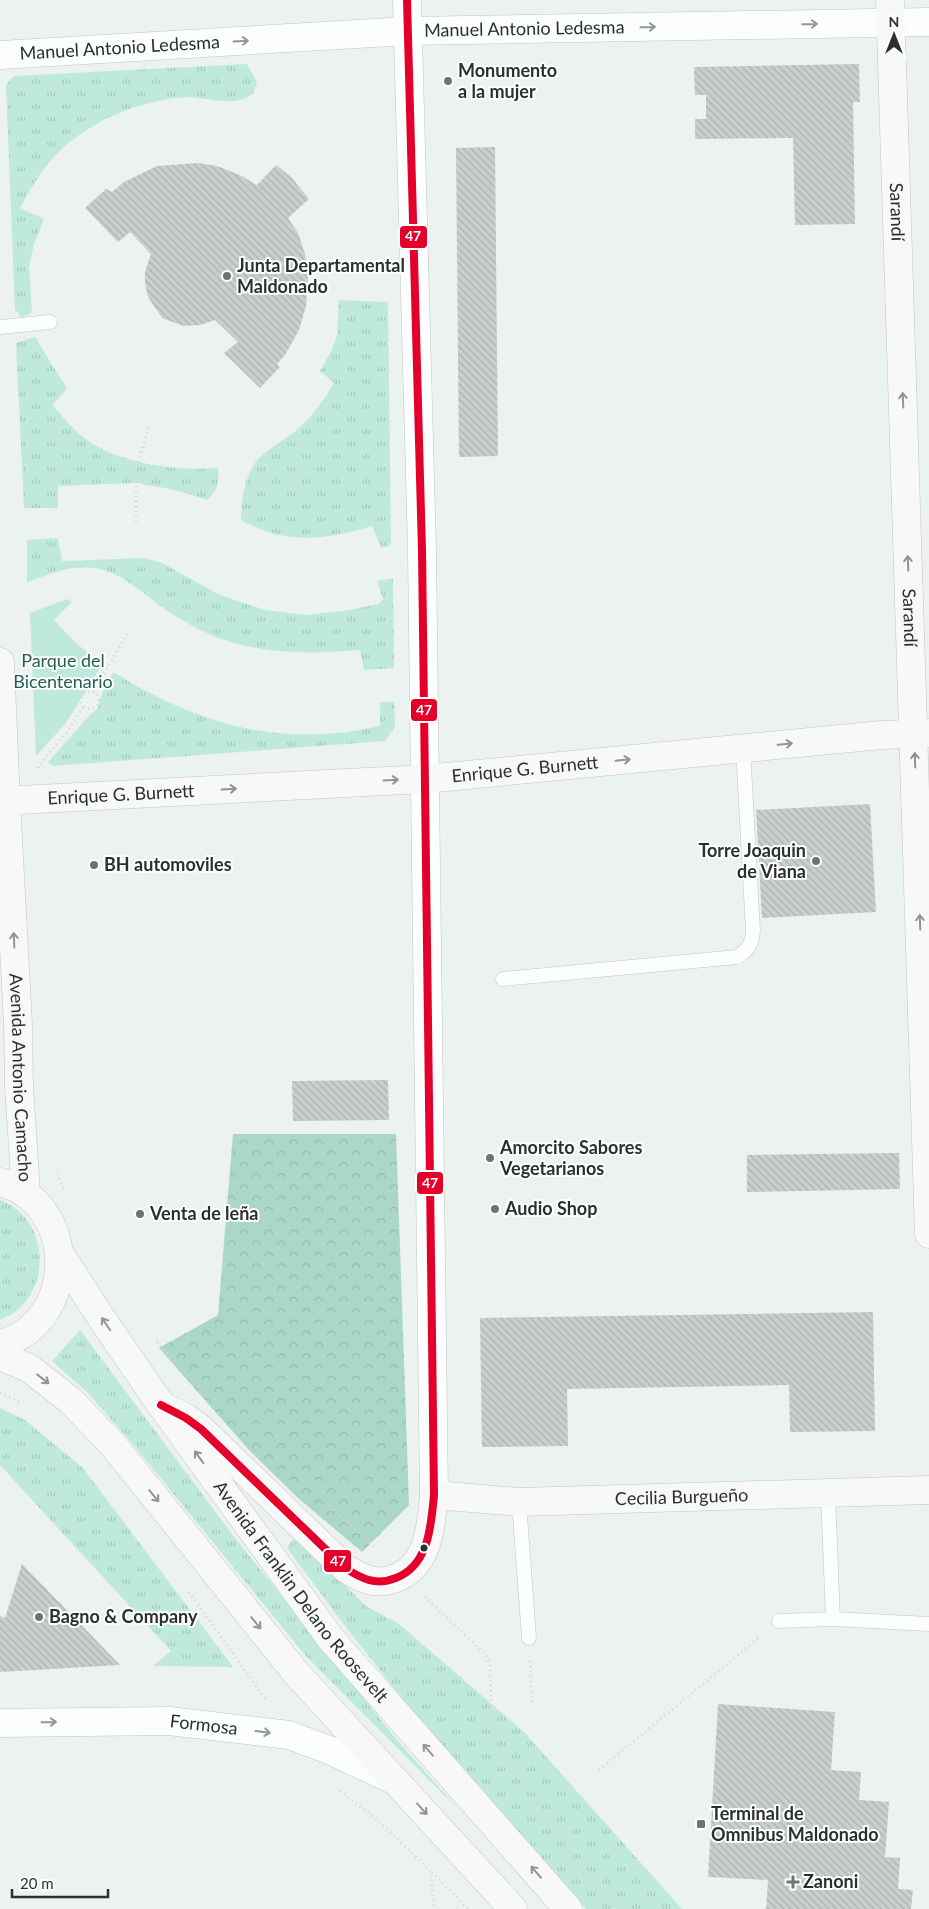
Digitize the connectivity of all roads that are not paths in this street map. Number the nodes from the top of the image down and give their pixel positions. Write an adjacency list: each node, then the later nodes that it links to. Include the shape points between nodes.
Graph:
1 (407, 0): 4 (street)
2 (891, 11): 3 (street, Manuel Antonio Ledesma); 4 (street, Manuel Antonio Ledesma, one-way to 2); 9 (street, Sarandí, one-way to 2)
3 (929, 22)
4 (408, 31): 5 (street, Manuel Antonio Ledesma, one-way to 4); 11 (street)
5 (0, 55)
6 (50, 322): 7 (lane)
7 (0, 327)
8 (0, 662): 12 (street, Avenida Antonio Camacho)
9 (921, 733): 10 (street, Enrique G. Burnett, one-way to 9); 16 (street, Sarandí, one-way to 9)
10 (743, 748): 11 (street, Enrique G. Burnett, one-way to 10); 13 (lane, via 753,931 752,942 746,952 737,956)
11 (425, 779): 12 (street, Enrique G. Burnett, one-way to 11); 23 (street)
12 (3, 801): 15 (street, Avenida Antonio Camacho, one-way to 12)
13 (503, 980)
14 (0, 1182): 15 (street)
15 (26, 1194): 17 (street, via 43,1211 54,1232)
16 (929, 1234)
17 (60, 1254): 18 (street, via 58,1281 49,1306 32,1327); 20 (street, Avenida Franklin Delano Roosevelt, one-way to 17)
18 (0, 1344)
19 (0, 1356): 30 (street, one-way to 30, via 29,1368 71,1401 113,1445 297,1674)
20 (161, 1405): 23 (street, via 201,1429 352,1572 368,1581 389,1581 416,1565 432,1521); 32 (street, Avenida Franklin Delano Roosevelt, one-way to 20, via 331,1639)
21 (929, 1490): 22 (street, Cecilia Burgueño)
22 (828, 1494): 24 (street, Cecilia Burgueño); 25 (lane)
23 (434, 1495): 24 (street, Cecilia Burgueño)
24 (519, 1502): 28 (lane)
25 (833, 1619): 26 (lane); 27 (lane)
26 (779, 1621)
27 (929, 1624)
28 (529, 1638)
29 (0, 1723): 30 (street, Formosa, one-way to 30, via 169,1721 289,1735)
30 (397, 1781): 31 (street, one-way to 31)
31 (513, 1909)
32 (568, 1909)

